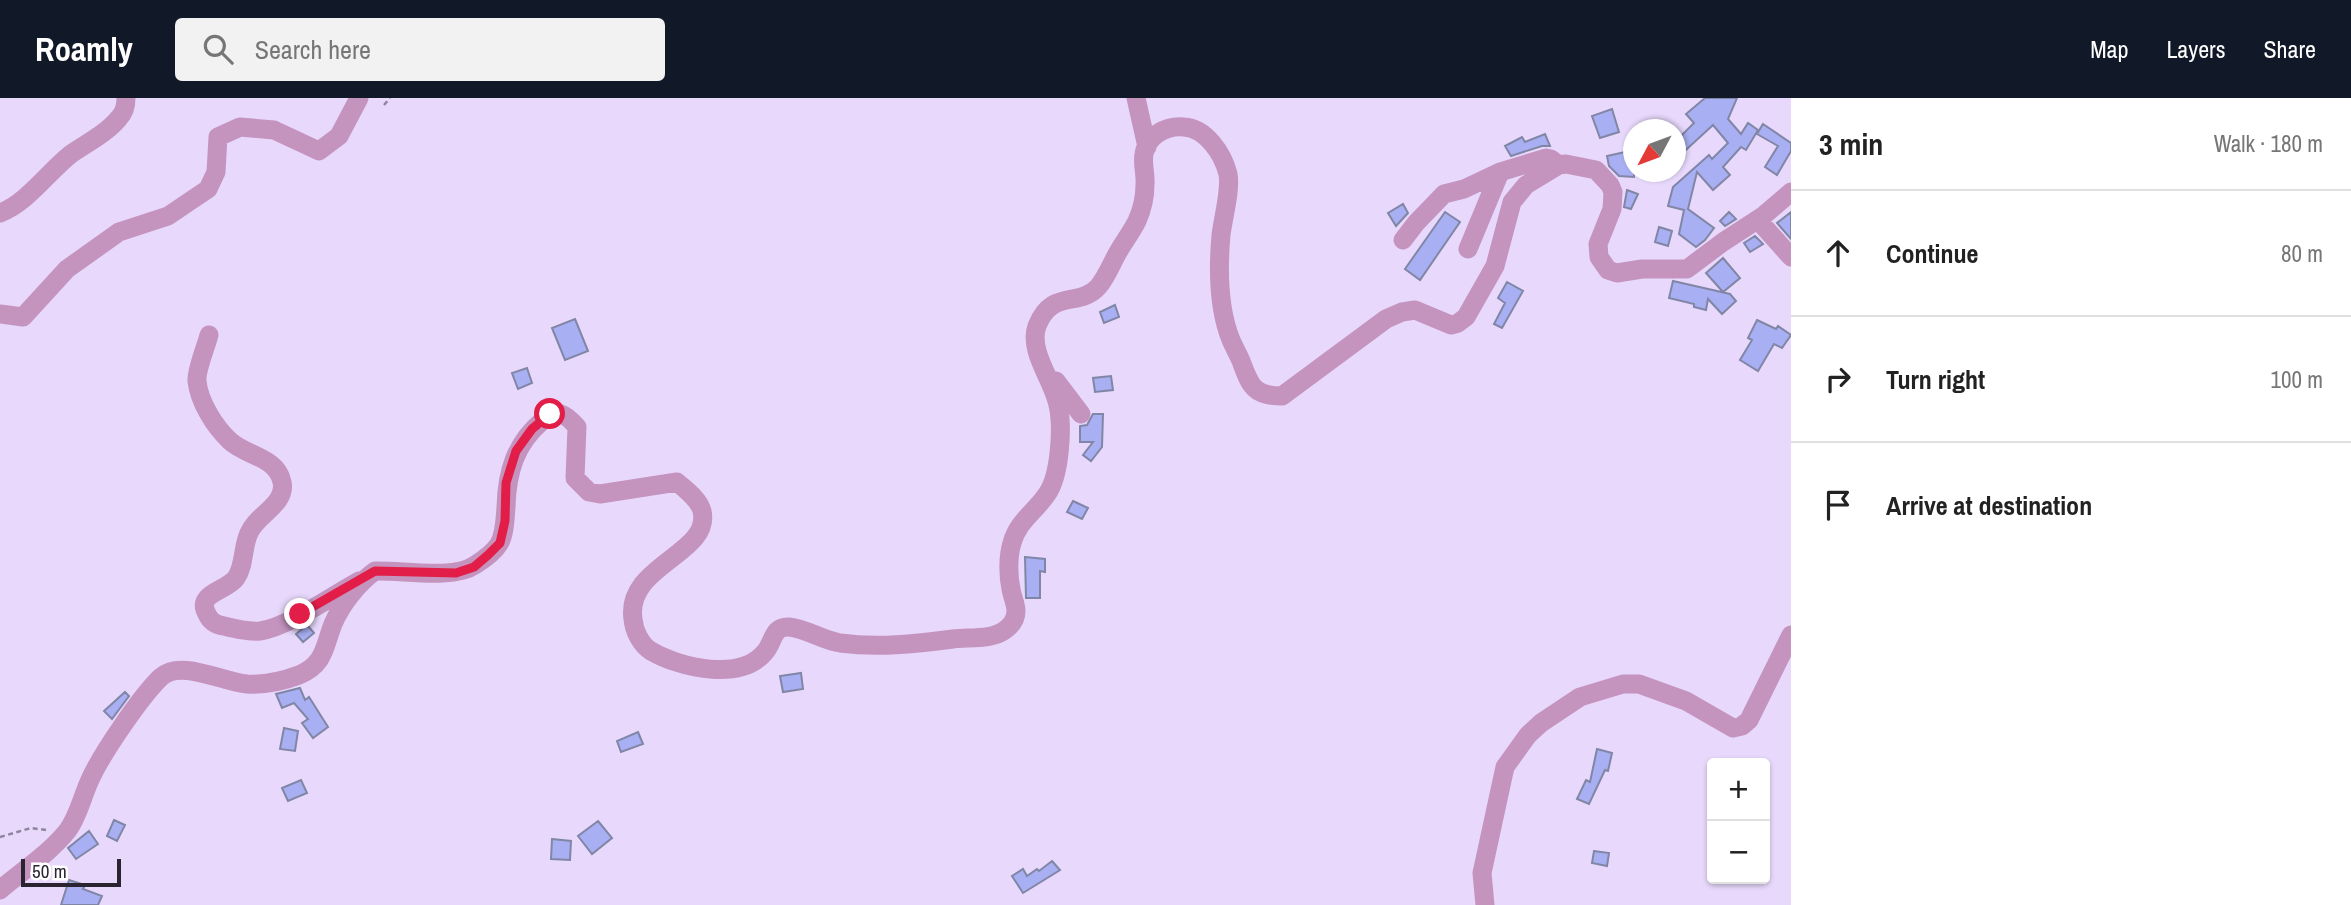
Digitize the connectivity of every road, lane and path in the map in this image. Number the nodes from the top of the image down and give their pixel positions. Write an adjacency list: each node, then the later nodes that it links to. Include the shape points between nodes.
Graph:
1 (127, 98): 10 (street, via 121,117 69,156 21,202)
2 (359, 98): 15 (street, via 339,136 319,150 274,130 240,127 218,137 216,172 208,188 167,216 119,232 67,269 23,317)
3 (390, 98): 5 (path)
4 (1136, 98): 6 (street)
5 (384, 105)
6 (1147, 147): 7 (street, via 1162,130 1180,126 1195,129 1210,140 1219,155 1228,176 1219,277 1230,337 1248,382 1258,392 1278,397 1402,312 1415,310 1451,324 1466,317 1495,266 1512,202 1526,185); 17 (street, via 1138,220 1098,287 1085,296 1053,304 1037,327 1035,342)
7 (1559, 165): 8 (street, via 1546,158); 11 (street, via 1596,170 1610,185 1612,209 1598,244 1599,257 1608,270 1617,273 1687,269)
8 (1500, 172): 12 (street, via 1444,194); 13 (street)
9 (1791, 193): 11 (street)
10 (0, 213)
11 (1758, 220): 14 (street)
12 (1403, 240)
13 (1468, 249)
14 (1791, 257)
15 (0, 314)
16 (209, 335): 19 (street, via 197,380 205,408 230,441 270,463 283,489 249,532 238,575 205,602 209,618 218,625 245,631 270,629)
17 (1045, 369): 18 (street); 19 (street, via 1060,425 1055,474 1051,489 1018,527 1010,548 1010,586 1016,611 1013,623 1000,634 880,646 835,642 782,627 765,653 735,670 709,670 648,650 634,629 636,594 647,577 693,541 701,528 702,510 677,482 589,492 575,478 577,427 556,412 532,429 516,451 506,483 500,543 488,555 474,567 456,573 375,571)
18 (1081, 414)
19 (365, 577): 21 (street, via 334,622 323,656 302,674 248,684 181,670 171,670 160,678 90,779)
20 (1791, 635): 24 (street, via 1742,726 1733,728 1686,701 1639,684 1623,684 1580,697 1528,735 1505,767 1482,873)
21 (66, 832): 22 (path, via 31,828); 23 (street)
22 (0, 837)
23 (0, 890)
24 (1485, 905)

